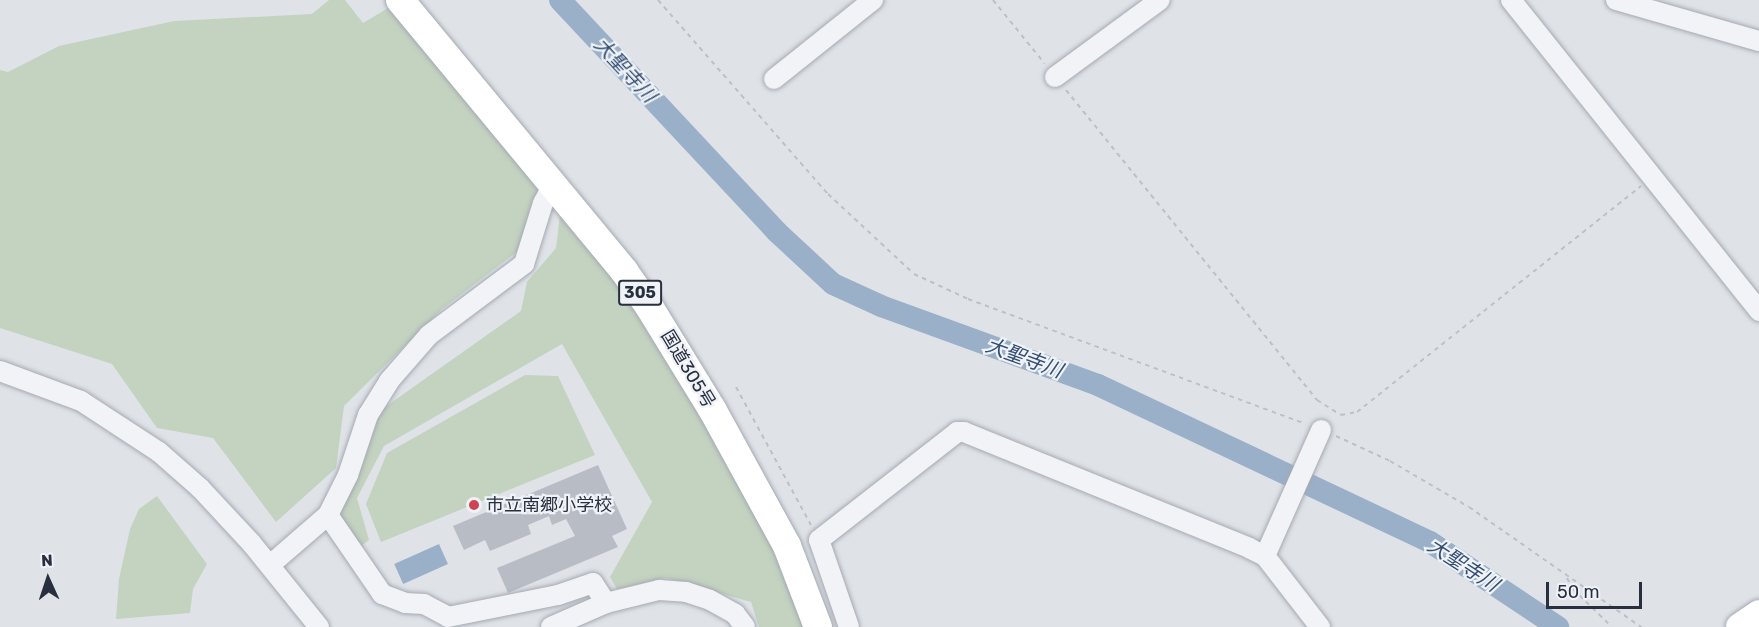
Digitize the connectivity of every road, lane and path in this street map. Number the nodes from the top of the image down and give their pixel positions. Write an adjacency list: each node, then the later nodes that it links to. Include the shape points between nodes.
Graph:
1 (400, 0): 12 (highway, 国道305号 / 305)
2 (658, 0): 16 (path, via 828,194 914,274 968,299)
3 (873, 0): 10 (street)
4 (993, 0): 9 (path)
5 (1160, 0): 9 (street)
6 (1510, 0): 11 (street)
7 (1616, 0): 8 (street)
8 (1759, 41)
9 (1056, 77): 11 (path, via 1317,400 1341,415 1357,412)
10 (774, 79)
11 (1650, 179): 13 (street)
12 (558, 191): 17 (street, via 548,194 543,204 524,264 429,335 381,391); 27 (highway, 国道305号 / 305, via 624,271 674,344 786,546)
13 (1759, 311)
14 (0, 371): 20 (street, via 81,401 159,452 200,488)
15 (736, 387): 18 (path)
16 (1321, 430): 19 (street); 21 (path, via 1390,461 1469,507)
17 (328, 515): 20 (street); 22 (street, via 382,594 405,603 424,604 448,617 558,595 593,583)
18 (819, 540): 19 (street, via 957,432 964,432); 28 (street)
19 (1268, 549): 29 (street)
20 (270, 565): 24 (street)
21 (1566, 576): 30 (path, via 1573,589); 31 (path)
22 (606, 603): 25 (street); 26 (street, via 640,592 686,592 735,614)
23 (1759, 614): 32 (highway)
24 (319, 627)
25 (550, 627)
26 (746, 627)
27 (818, 627)
28 (849, 627)
29 (1320, 627)
30 (1612, 627)
31 (1641, 627)
32 (1740, 627)

